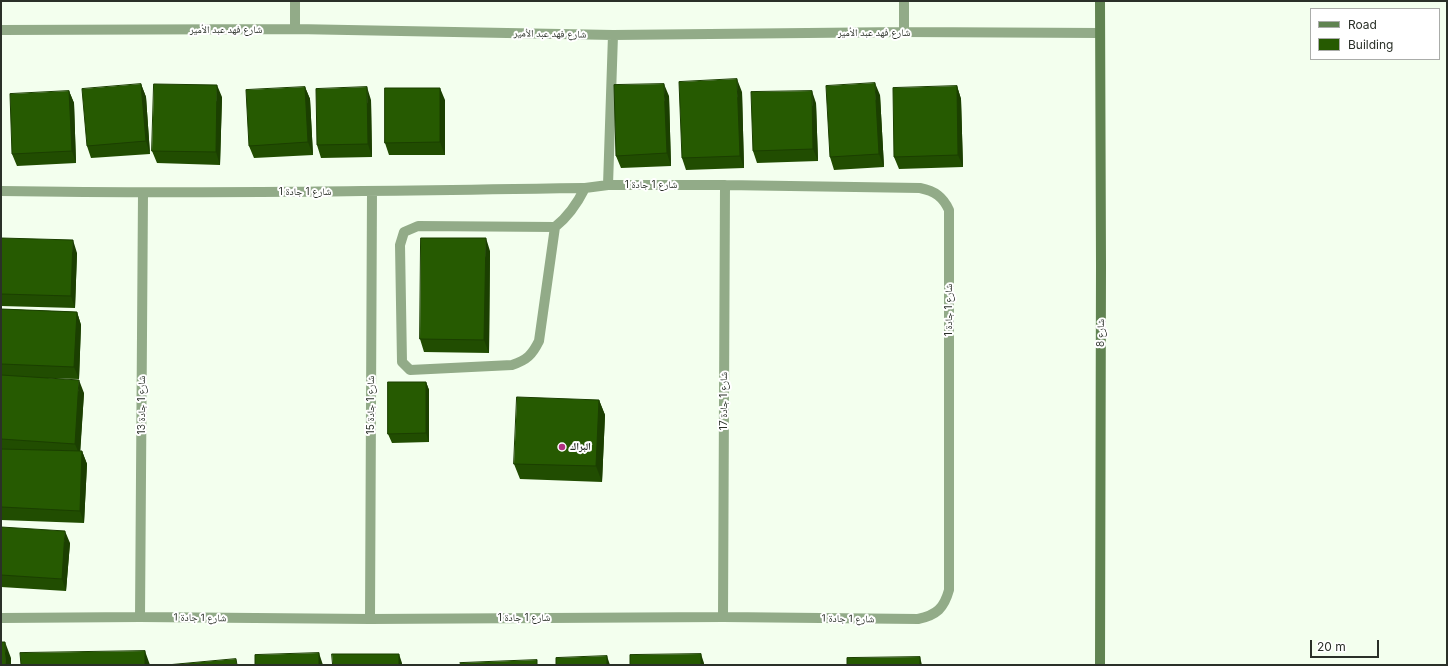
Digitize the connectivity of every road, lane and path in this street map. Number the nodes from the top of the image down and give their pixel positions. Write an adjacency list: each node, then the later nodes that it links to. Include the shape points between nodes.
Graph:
1 (295, 1): 4 (street)
2 (904, 1): 6 (street)
3 (1100, 1): 7 (street, شارع 8)
4 (295, 29): 5 (street, شارع فهد عبد الأمير); 8 (street, شارع فهد عبد الأمير)
5 (1, 30)
6 (904, 32): 7 (street, شارع فهد عبد الأمير); 8 (street, شارع فهد عبد الأمير)
7 (1100, 33): 20 (street, شارع 8)
8 (613, 35): 9 (street)
9 (608, 185): 10 (street, شارع 1 جادة 1); 11 (street, شارع 1 جادة 1)
10 (725, 185): 17 (street, شارع 1 جادة 17); 17 (street, شارع 1 جادة 1, via 920,188 938,194 945,202 949,210 949,590 946,601 939,610 930,617 918,619)
11 (585, 188): 13 (street, شارع 1 جادة 1); 15 (street, via 567,217)
12 (1, 191): 14 (street, شارع 1 جادة 1)
13 (372, 191): 14 (street, شارع 1 جادة 1); 19 (street, شارع 1 جادة 15)
14 (143, 193): 16 (street, شارع 1 جادة 13)
15 (555, 227): 15 (street, via 539,341 524,361 512,365 430,370 410,370 402,362 400,245 404,232 418,226)
16 (140, 617): 18 (street, شارع 1 جادة 1); 19 (street, شارع 1 جادة 1)
17 (723, 617): 19 (street, شارع 1 جادة 1)
18 (1, 618)
19 (370, 619)
20 (1100, 665)

